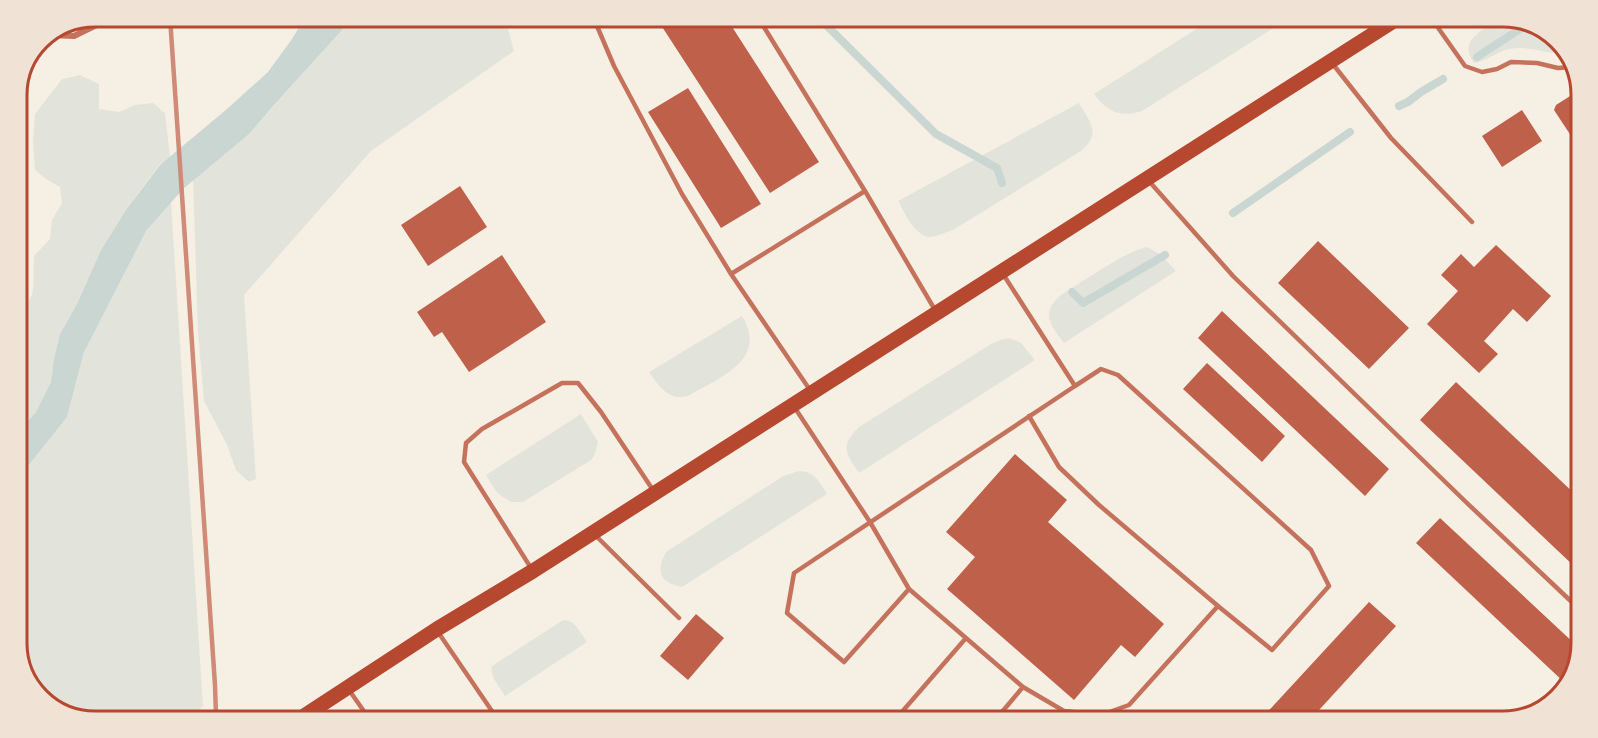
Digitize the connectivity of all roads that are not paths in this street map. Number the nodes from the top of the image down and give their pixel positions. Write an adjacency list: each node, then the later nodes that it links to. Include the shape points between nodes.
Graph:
1 (91, 27): 6 (street, via 74,36)
2 (597, 27): 13 (lane, via 682,194)
3 (764, 27): 10 (lane)
4 (1384, 27): 7 (main road)
5 (1438, 27): 8 (lane, via 1465,66 1482,72 1511,62)
6 (63, 36)
7 (1330, 61): 9 (main road); 11 (lane, via 1391,138)
8 (1565, 68)
9 (1147, 178): 12 (main road); 24 (lane, via 1233,276)
10 (865, 191): 13 (lane); 14 (lane)
11 (1472, 222)
12 (1002, 271): 14 (main road); 15 (lane)
13 (730, 274): 16 (lane)
14 (936, 313): 16 (main road)
15 (1075, 386): 18 (lane); 25 (lane, via 1101,369 1118,375 1311,550 1329,586 1272,650)
16 (811, 393): 17 (main road)
17 (792, 405): 19 (main road); 20 (lane)
18 (1029, 416): 20 (lane); 25 (lane, via 1059,467)
19 (655, 492): 21 (main road); 22 (lane, via 578,383 562,383 482,429 466,442 464,462)
20 (870, 522): 23 (lane); 23 (lane, via 794,573 787,613 844,662)
21 (592, 532): 22 (main road); 26 (lane)
22 (533, 571): 27 (main road)
23 (909, 589): 28 (lane)
24 (1571, 601)
25 (1218, 606): 37 (lane, via 1129,705)
26 (679, 618)
27 (437, 629): 29 (main road); 33 (lane)
28 (966, 638): 30 (lane); 34 (lane)
29 (348, 687): 31 (main road); 32 (lane)
30 (1023, 687): 35 (lane); 36 (lane)
31 (312, 711)
32 (364, 711)
33 (492, 711)
34 (903, 711)
35 (1003, 711)
36 (1064, 711)
37 (1112, 711)

